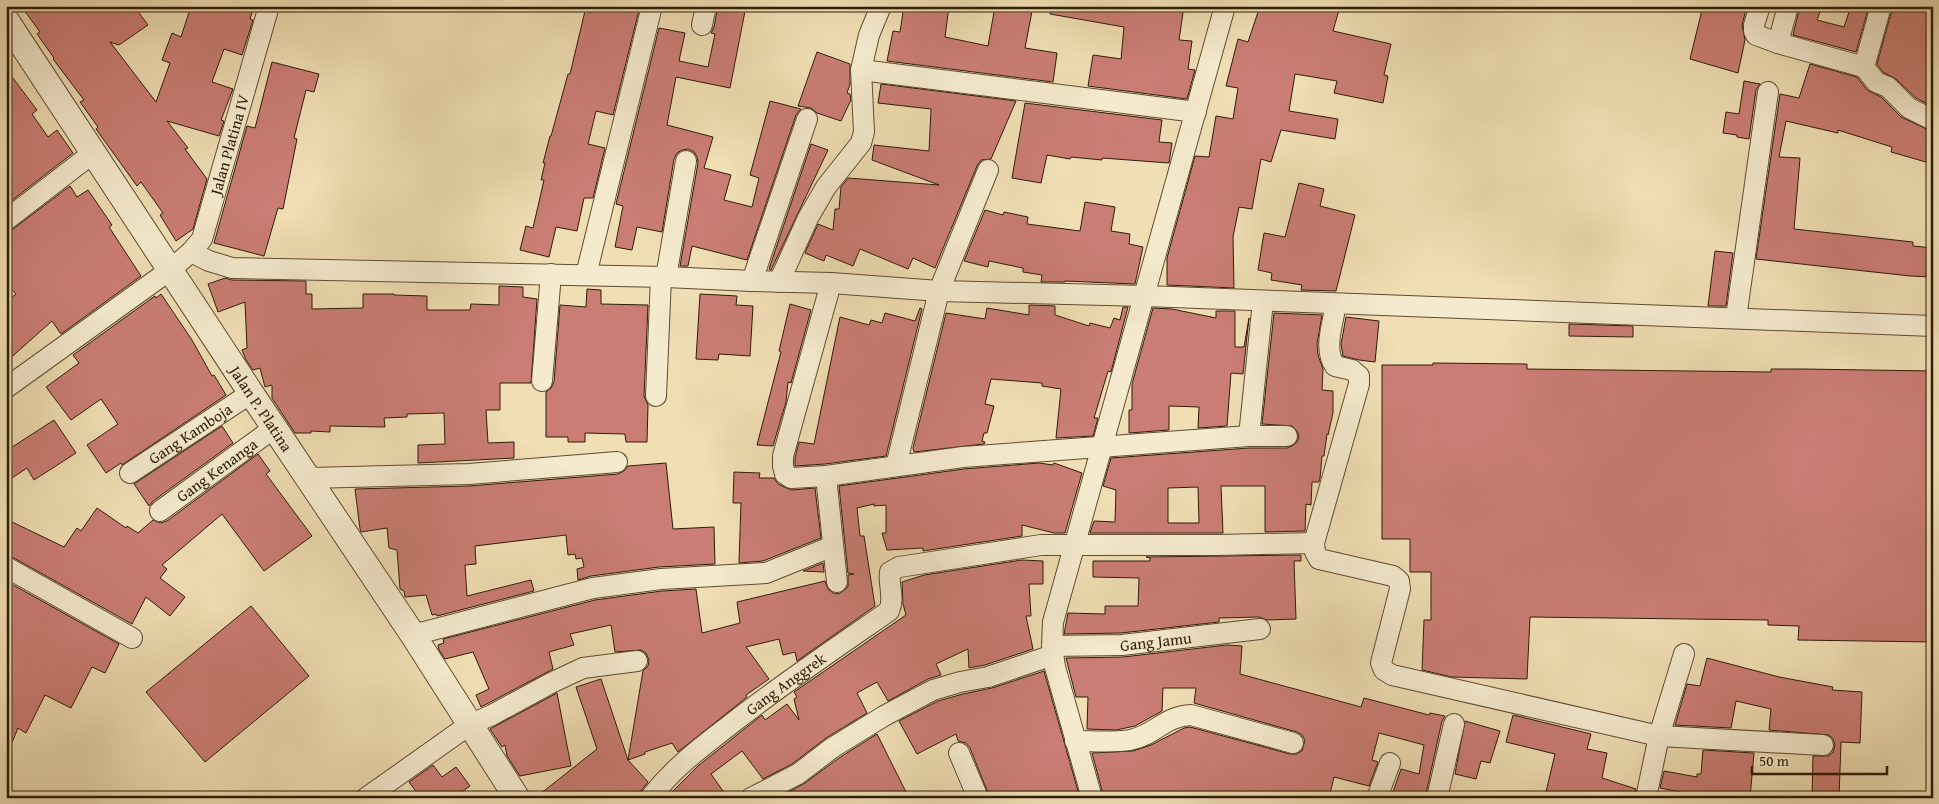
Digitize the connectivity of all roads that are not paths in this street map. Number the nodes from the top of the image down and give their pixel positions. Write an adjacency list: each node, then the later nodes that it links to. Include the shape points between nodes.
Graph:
1 (269, 6): 20 (street, Jalan Platina IV, via 202,239)
2 (652, 6): 23 (street)
3 (881, 6): 11 (street)
4 (1226, 6): 13 (street)
5 (1760, 6): 9 (street, via 1754,31)
6 (1788, 6): 9 (street)
7 (1881, 6): 10 (street)
8 (6, 20): 16 (street, Jalan P. Platina)
9 (1778, 43): 10 (street)
10 (1864, 67): 15 (street, via 1876,82 1888,87 1909,108)
11 (861, 70): 13 (street); 26 (street, via 864,132 861,143 826,187)
12 (1768, 92): 32 (street)
13 (1196, 112): 29 (street)
14 (807, 120): 25 (street)
15 (1933, 120)
16 (93, 153): 19 (street); 21 (street, Jalan P. Platina)
17 (686, 161): 24 (street)
18 (988, 170): 28 (street)
19 (6, 220)
20 (191, 252): 21 (street, Jalan Platina IV); 22 (street, via 232,268)
21 (170, 270): 35 (street, Jalan Platina IV); 36 (street, Jalan P. Platina)
22 (551, 274): 23 (street); 34 (street)
23 (586, 275): 24 (street)
24 (664, 277): 25 (street); 37 (street)
25 (752, 281): 26 (street)
26 (778, 282): 27 (street)
27 (831, 283): 28 (street); 45 (street, via 783,456 785,474 791,478)
28 (939, 291): 29 (street); 43 (street)
29 (1145, 296): 30 (street); 41 (street)
30 (1263, 301): 31 (street); 39 (street)
31 (1336, 304): 32 (street); 48 (street, via 1328,350 1330,359 1335,366 1352,370 1359,376 1359,384)
32 (1736, 318): 33 (street)
33 (1933, 326)
34 (542, 382)
35 (6, 388)
36 (251, 393): 38 (street, Jalan P. Platina); 44 (street, Gang Kamboja)
37 (656, 396)
38 (274, 428): 46 (street, Jalan P. Platina); 47 (street, Gang Kenanga)
39 (1249, 436): 40 (street); 41 (street)
40 (1287, 436)
41 (1103, 447): 43 (street, via 964,457); 49 (street)
42 (617, 462): 46 (street, via 469,474)
43 (896, 466): 45 (street)
44 (130, 473)
45 (826, 476): 50 (street)
46 (308, 478): 54 (street, Jalan P. Platina)
47 (160, 512)
48 (1314, 542): 49 (street); 61 (street, via 1319,559 1393,576 1399,581 1381,663 1384,670 1392,675)
49 (1075, 545): 56 (street, via 1054,622); 69 (street, Gang Anggrek, via 1041,545 899,567 890,572 888,583 893,597 889,611 778,687 682,762)
50 (833, 546): 52 (street); 54 (street, via 766,573 662,579 593,588)
51 (6, 567): 55 (street)
52 (837, 582)
53 (1260, 629): 56 (street, Gang Jamu)
54 (413, 635): 60 (street, Jalan P. Platina)
55 (132, 638)
56 (1053, 651): 62 (street); 70 (street, Gang Jamu, via 988,677 933,690 839,744 798,774)
57 (1684, 654): 61 (street)
58 (637, 661): 60 (street, via 584,668)
59 (1454, 724): 74 (street)
60 (469, 725): 67 (street); 68 (street, Jalan P. Platina)
61 (1659, 736): 64 (street); 75 (street)
62 (1075, 742): 63 (street, via 1130,740 1150,733 1178,716 1191,715); 72 (street)
63 (1293, 743)
64 (1823, 745)
65 (959, 753): 71 (street)
66 (1390, 763): 73 (street)
67 (366, 798)
68 (517, 798)
69 (650, 798)
70 (751, 798)
71 (978, 798)
72 (1092, 798)
73 (1377, 798)
74 (1437, 798)
75 (1646, 798)

